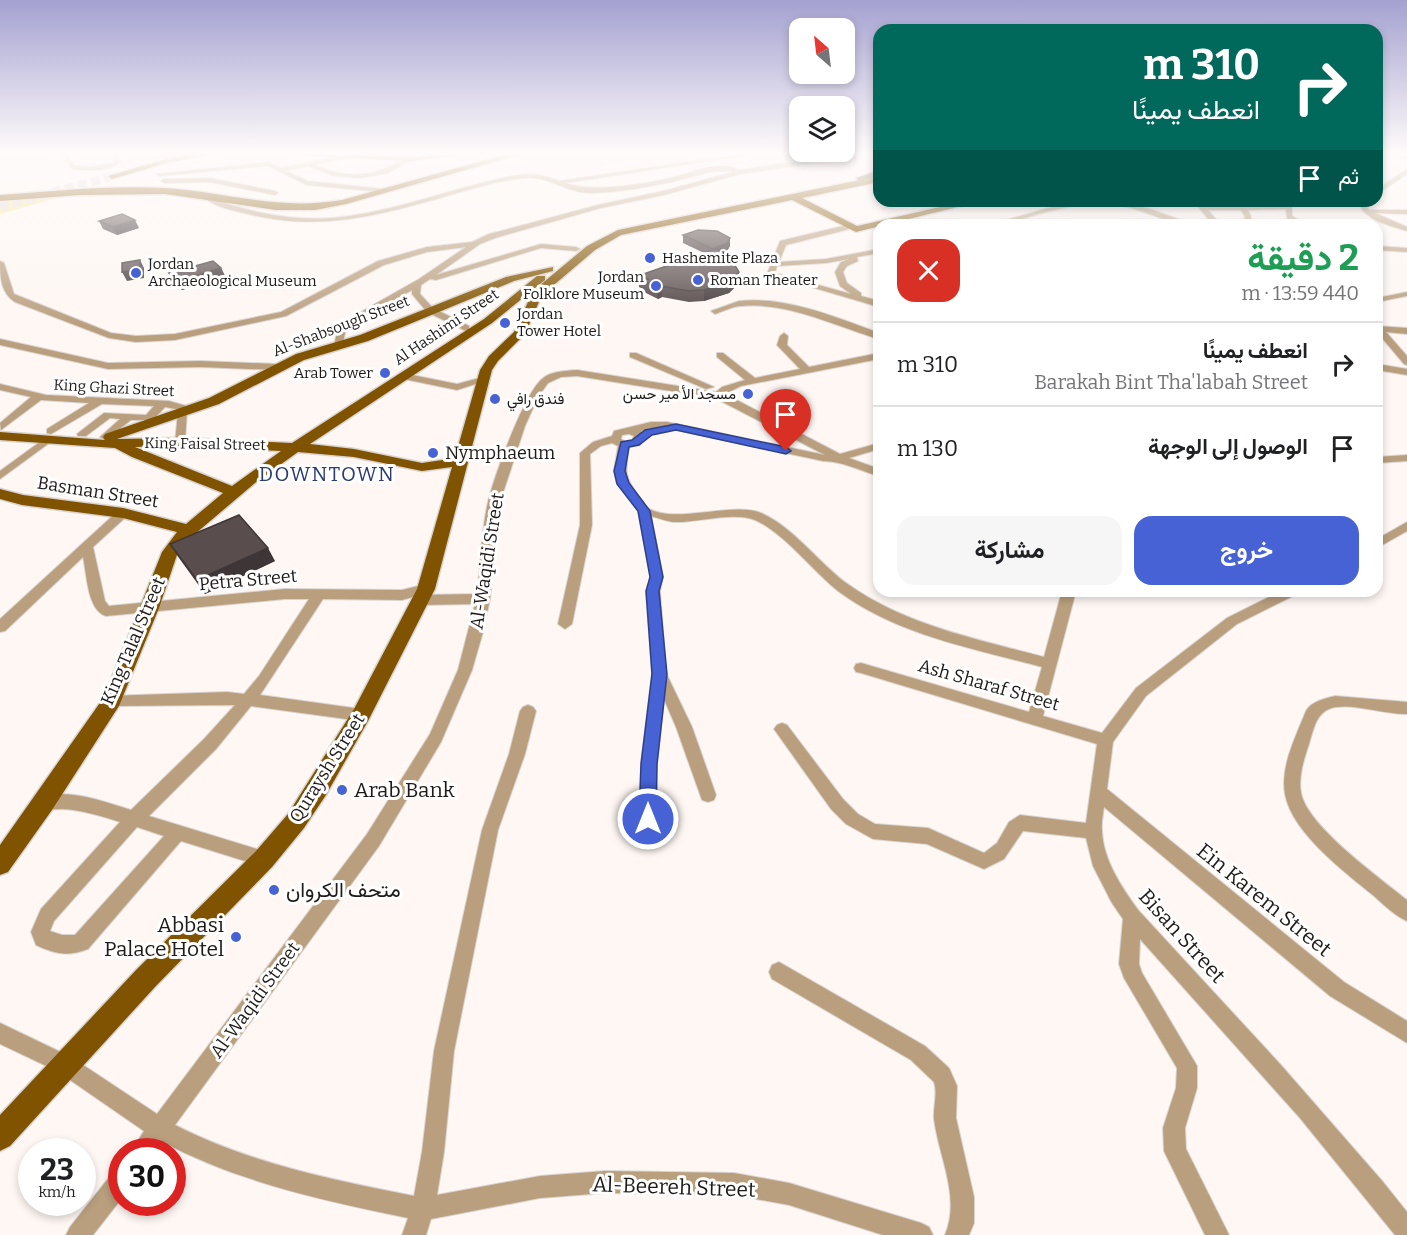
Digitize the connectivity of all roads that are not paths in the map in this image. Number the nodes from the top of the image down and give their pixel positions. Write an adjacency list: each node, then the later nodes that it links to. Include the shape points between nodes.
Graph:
1 (243, 211): 2 (street, via 260,216 335,221)
2 (389, 211)
3 (582, 211): 23 (street)
4 (717, 211): 26 (main road, Al Hashimi Street, via 618,227)
5 (730, 211): 41 (main road, via 618,233 591,248 549,281 537,293)
6 (815, 211): 20 (main road)
7 (821, 211): 21 (main road)
8 (923, 211): 14 (main road)
9 (933, 211): 15 (main road)
10 (1043, 211): 16 (street)
11 (1143, 211): 17 (street)
12 (1366, 211): 13 (street); 22 (street)
13 (1407, 212)
14 (889, 219)
15 (894, 219)
16 (1014, 219)
17 (1171, 219)
18 (873, 223): 21 (main road)
19 (873, 223): 21 (main road)
20 (838, 225): 21 (main road); 24 (street)
21 (856, 227): 24 (street)
22 (1407, 228)
23 (474, 244): 30 (street, via 438,247 383,263 283,314 160,339 109,335 18,300 10,295); 33 (street)
24 (781, 245): 31 (street)
25 (1383, 248): 27 (street)
26 (576, 249): 32 (main road, Al Hashimi Street); 33 (street, via 541,246)
27 (1407, 250)
28 (873, 252): 29 (street)
29 (866, 254): 31 (street); 35 (street, via 844,264 839,272 843,284)
30 (0, 263)
31 (777, 264): 35 (street, via 772,275)
32 (554, 268): 38 (main road, Al Hashimi Street); 39 (main road, Al-Shabsough Street, via 517,276)
33 (420, 283): 39 (street, via 416,294); 50 (street, via 344,328)
34 (1407, 294): 36 (street)
35 (865, 299): 37 (street)
36 (1383, 299)
37 (873, 302)
38 (507, 306): 41 (main road, via 508,312); 42 (main road, Al Hashimi Street)
39 (430, 310): 43 (street); 50 (main road, Al-Shabsough Street)
40 (715, 311): 46 (street, via 741,303 768,304)
41 (527, 316): 42 (main road); 60 (main road, Quraysh Street, via 519,334 493,359)
42 (490, 320): 59 (main road, Al Hashimi Street)
43 (466, 328)
44 (1383, 329): 45 (street)
45 (1407, 331)
46 (873, 334)
47 (1383, 335): 54 (street)
48 (784, 336): 57 (street, via 782,345)
49 (0, 342): 55 (street, via 108,366)
50 (339, 346): 55 (main road, Al-Shabsough Street)
51 (633, 355): 63 (street)
52 (720, 355): 61 (street)
53 (873, 357): 57 (street)
54 (1407, 362)
55 (277, 367): 68 (main road, Al-Shabsough Street, via 228,395)
56 (1383, 368): 58 (street)
57 (807, 370): 61 (street)
58 (1407, 372)
59 (402, 376): 60 (street, via 457,387); 72 (main road, Al Hashimi Street)
60 (483, 380): 82 (main road, Quraysh Street)
61 (753, 381): 63 (street)
62 (0, 387): 64 (street, King Ghazi Street)
63 (720, 392): 79 (street, Al-Waqidi Street); 104 (street, Al-Waqidi Street, via 578,373 559,374 545,381 520,426 496,492)
64 (38, 397): 65 (street, King Ghazi Street); 73 (street)
65 (98, 402): 66 (street, King Ghazi Street); 75 (street)
66 (124, 402): 67 (street, King Ghazi Street); 69 (street)
67 (162, 404): 68 (street, King Ghazi Street); 71 (street)
68 (188, 411): 71 (main road, Al-Shabsough Street); 78 (street)
69 (108, 415): 70 (street); 74 (street)
70 (128, 417): 71 (street); 76 (street)
71 (150, 421): 76 (main road, Al-Shabsough Street)
72 (321, 428): 80 (main road, Al Hashimi Street); 83 (main road, via 333,444)
73 (0, 430): 75 (main road, King Faisal Street)
74 (82, 434): 75 (main road, King Faisal Street); 76 (main road, King Faisal Street)
75 (50, 435): 76 (main road, King Faisal Street, via 96,444); 91 (street)
76 (110, 439): 78 (main road, King Faisal Street); 92 (main road, King Faisal Street, via 137,454)
77 (620, 441): 85 (street, via 618,433 676,427); 94 (street, via 623,484); 106 (street, via 597,444 585,453 586,525)
78 (180, 442): 80 (main road, King Faisal Street)
79 (816, 445): 85 (street); 86 (street, Al-Waqidi Street)
80 (295, 447): 83 (main road, King Faisal Street); 92 (main road, King Talal Street)
81 (873, 447): 86 (street)
82 (463, 452): 83 (main road, via 454,462 422,467); 101 (main road, Quraysh Street)
83 (354, 453)
84 (873, 453): 89 (street)
85 (807, 455): 86 (street)
86 (838, 458): 89 (street, Al-Waqidi Street)
87 (1407, 458): 88 (street)
88 (1383, 460)
89 (853, 465): 90 (street, Al-Waqidi Street)
90 (873, 471)
91 (0, 476)
92 (234, 492): 97 (main road, King Talal Street)
93 (0, 494): 95 (main road, Basman Street)
94 (644, 511): 108 (street, via 672,518 757,516 842,587 877,610 925,630); 110 (street, via 657,577 653,591)
95 (123, 513): 97 (main road, Basman Street); 99 (street)
96 (1407, 526): 98 (street)
97 (189, 530): 105 (main road, King Talal Street, via 170,552)
98 (1383, 540)
99 (87, 546): 105 (street, Petra Street, via 106,611); 107 (street)
100 (319, 594): 101 (street, Petra Street); 105 (street, Petra Street); 112 (street)
101 (423, 595): 104 (street, Petra Street); 115 (main road, Quraysh Street)
102 (1067, 597): 108 (street)
103 (1280, 597): 118 (street, via 1232,621 1167,670 1137,697)
104 (483, 599): 134 (street, Al-Waqidi Street, via 465,670 436,737 373,840)
105 (150, 608): 111 (main road, King Talal Street)
106 (565, 624)
107 (0, 627)
108 (1050, 664): 116 (street)
109 (861, 668): 116 (street, Ash Sharaf Street)
110 (659, 674): 120 (street, via 684,727); 123 (street, via 649,764)
111 (112, 700): 112 (street); 121 (main road, King Talal Street)
112 (248, 700): 115 (street); 122 (street)
113 (1407, 708): 128 (street, via 1334,702 1319,707 1298,751 1293,793 1303,817 1321,837)
114 (528, 711): 138 (street, via 490,830 474,903 444,1051)
115 (361, 716): 126 (main road, Quraysh Street, via 296,821)
116 (1035, 719): 118 (street, Ash Sharaf Street)
117 (782, 729): 124 (street, via 837,804 873,831 928,836 984,861 1008,844 1020,823)
118 (1105, 740): 119 (street, Bisan Street)
119 (1099, 793): 124 (street, Bisan Street); 132 (street, Ein Karem Street, via 1337,989)
120 (708, 795)
121 (44, 803): 122 (street, via 74,803); 127 (main road, King Talal Street)
122 (135, 819): 125 (street); 125 (street, via 47,915 40,932 43,938 61,946 81,942)
123 (648, 819)
124 (1093, 831): 129 (street, Bisan Street, via 1109,882)
125 (177, 833): 126 (street)
126 (264, 859): 133 (main road, Quraysh Street)
127 (0, 864)
128 (1407, 912)
129 (1132, 917): 139 (street, Bisan Street, via 1366,1177); 144 (street, via 1129,964 1134,978 1187,1066 1187,1089 1174,1123 1175,1151)
130 (779, 972): 143 (street, via 918,1053 942,1075 946,1086 945,1118 963,1210)
131 (0, 1033): 133 (street)
132 (1407, 1033)
133 (64, 1064): 134 (street); 135 (main road, Quraysh Street)
134 (160, 1129): 136 (street, Al-Waqidi Street); 138 (street, via 200,1150 325,1190)
135 (0, 1136)
136 (153, 1138)
137 (108, 1197): 140 (street)
138 (423, 1209): 141 (street); 142 (street, Al-Beereh Street, via 540,1187 605,1182 734,1184 789,1194)
139 (1407, 1231)
140 (78, 1235)
141 (414, 1235)
142 (921, 1235)
143 (957, 1235)
144 (1217, 1235)

